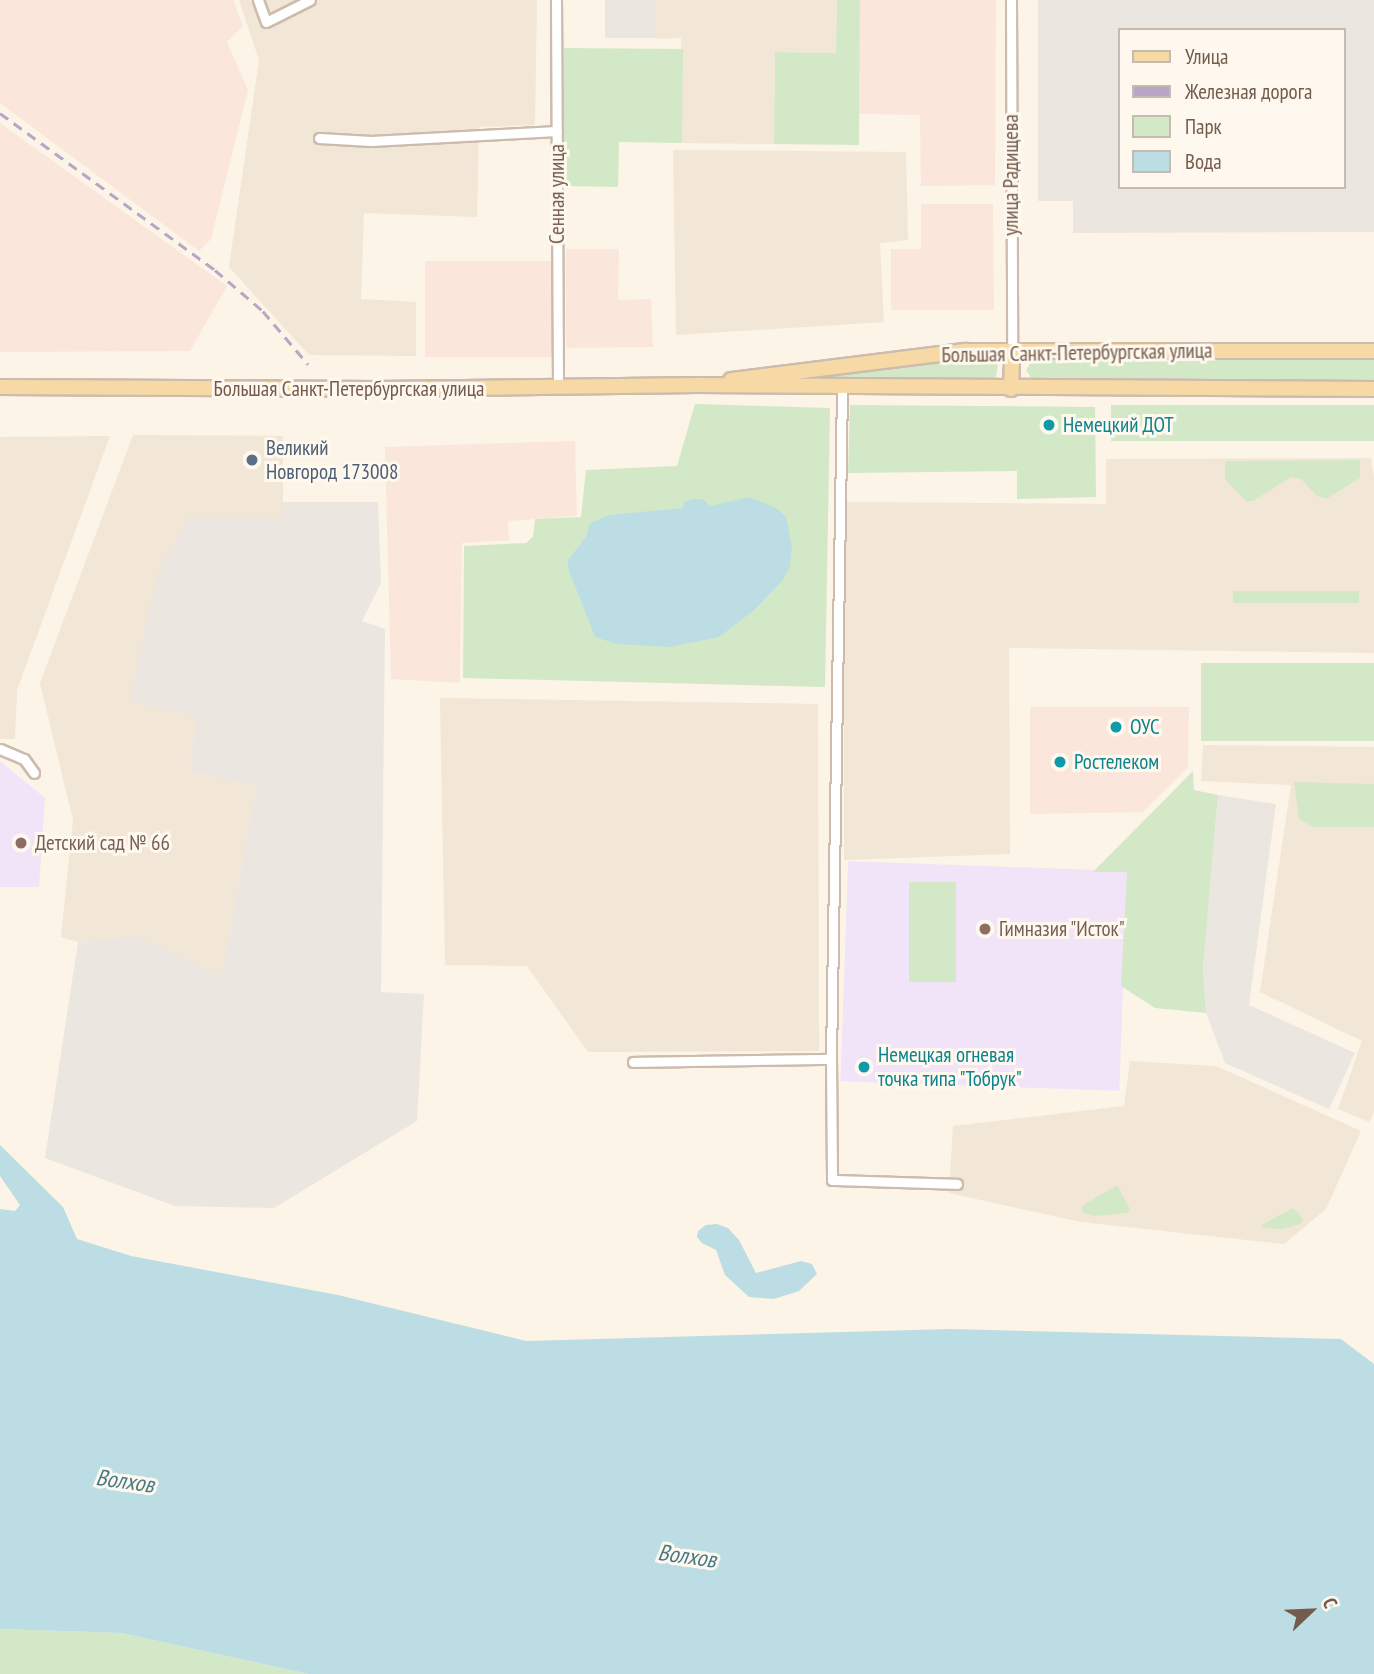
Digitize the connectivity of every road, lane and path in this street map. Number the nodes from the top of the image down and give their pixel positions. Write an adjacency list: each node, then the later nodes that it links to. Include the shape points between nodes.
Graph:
1 (257, 0): 2 (street, via 266,22)
2 (310, 0)
3 (556, 0): 5 (street, Сенная улица)
4 (1011, 0): 7 (street, улица Радищева)
5 (557, 131): 6 (street, via 371,141); 11 (street, Сенная улица)
6 (319, 138)
7 (1012, 351): 8 (main road, Большая Санкт-Петербургская улица); 9 (main road, Большая Санкт-Петербургская улица, via 965,351); 13 (main road)
8 (1374, 351)
9 (698, 385): 11 (main road, Большая Санкт-Петербургская улица); 12 (main road, Большая Санкт-Петербургская улица)
10 (0, 387): 11 (main road, Большая Санкт-Петербургская улица)
11 (558, 388)
12 (842, 388): 13 (main road, Большая Санкт-Петербургская улица); 17 (street)
13 (1011, 389): 14 (main road, Большая Санкт-Петербургская улица)
14 (1374, 389)
15 (0, 749): 16 (street, via 24,759)
16 (34, 773)
17 (831, 1059): 18 (street); 19 (street, via 832,1180)
18 (633, 1062)
19 (957, 1184)

